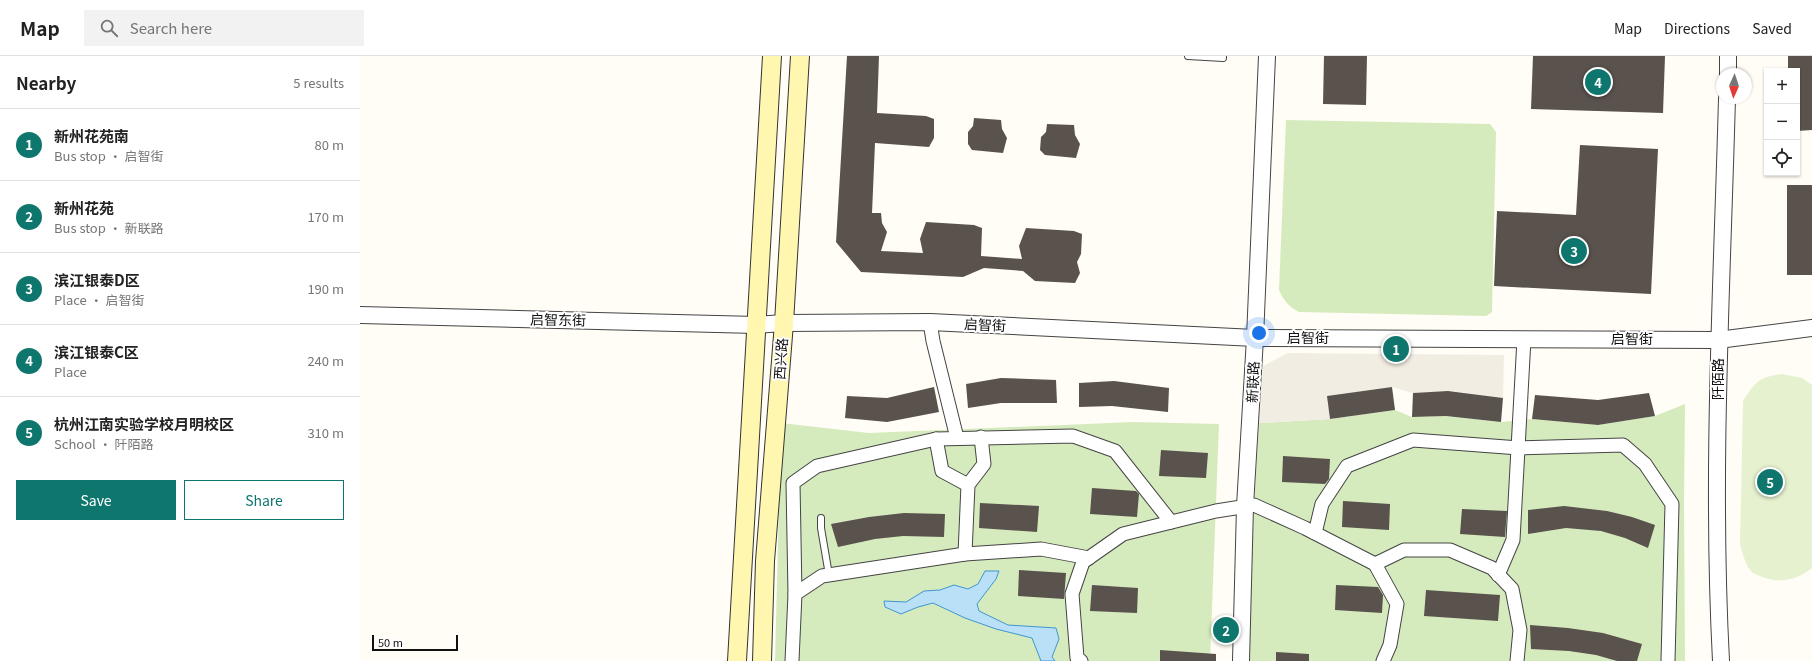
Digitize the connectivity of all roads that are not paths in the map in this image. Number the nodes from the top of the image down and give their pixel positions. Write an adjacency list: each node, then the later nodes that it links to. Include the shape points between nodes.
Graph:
1 (772, 56): 12 (main road, 西兴路)
2 (800, 56): 11 (main road, 西兴路)
3 (1188, 56): 4 (lane)
4 (1223, 56)
5 (1267, 56): 14 (street, 新联路)
6 (1728, 56): 7 (street)
7 (1728, 68)
8 (1727, 104): 16 (street, 阡陌路)
9 (360, 315): 12 (street, 启智东街)
10 (930, 322): 11 (street, 启智街); 14 (street, 启智街); 18 (street)
11 (784, 323): 12 (street, 启智街); 34 (main road, 西兴路, via 765,562)
12 (756, 325): 33 (main road, 西兴路)
13 (1812, 328): 16 (street, 启智街)
14 (1255, 338): 15 (street, 启智街); 22 (street, 新联路)
15 (1524, 339): 16 (street, 启智街); 20 (street)
16 (1718, 340): 40 (street, 阡陌路, via 1717,591)
17 (981, 437): 18 (street); 21 (street, via 984,464); 24 (street, via 1073,436 1115,451)
18 (957, 438): 19 (street)
19 (936, 440): 21 (street, via 942,471); 31 (street, via 817,466 793,483)
20 (1518, 448): 25 (street, via 1413,440 1347,466 1322,504); 30 (street, via 1513,540); 39 (street, via 1623,445 1645,464 1672,504)
21 (968, 485): 26 (street)
22 (1245, 506): 24 (street); 25 (street, via 1254,505); 36 (street, 新联路)
23 (821, 518): 29 (lane)
24 (1171, 522): 27 (street, via 1123,534)
25 (1315, 533): 28 (street)
26 (965, 554): 27 (street, via 1041,550); 29 (street)
27 (1089, 558): 32 (street, via 1083,562 1072,594)
28 (1375, 564): 30 (street, via 1404,550 1450,550 1492,568); 37 (street, via 1397,604 1390,645)
29 (829, 575): 31 (street, via 822,576)
30 (1498, 575): 38 (street, via 1512,589 1520,630)
31 (795, 594): 35 (street)
32 (1078, 660)
33 (737, 661)
34 (762, 661)
35 (792, 661)
36 (1241, 661)
37 (1383, 661)
38 (1517, 661)
39 (1668, 661)
40 (1721, 661)

